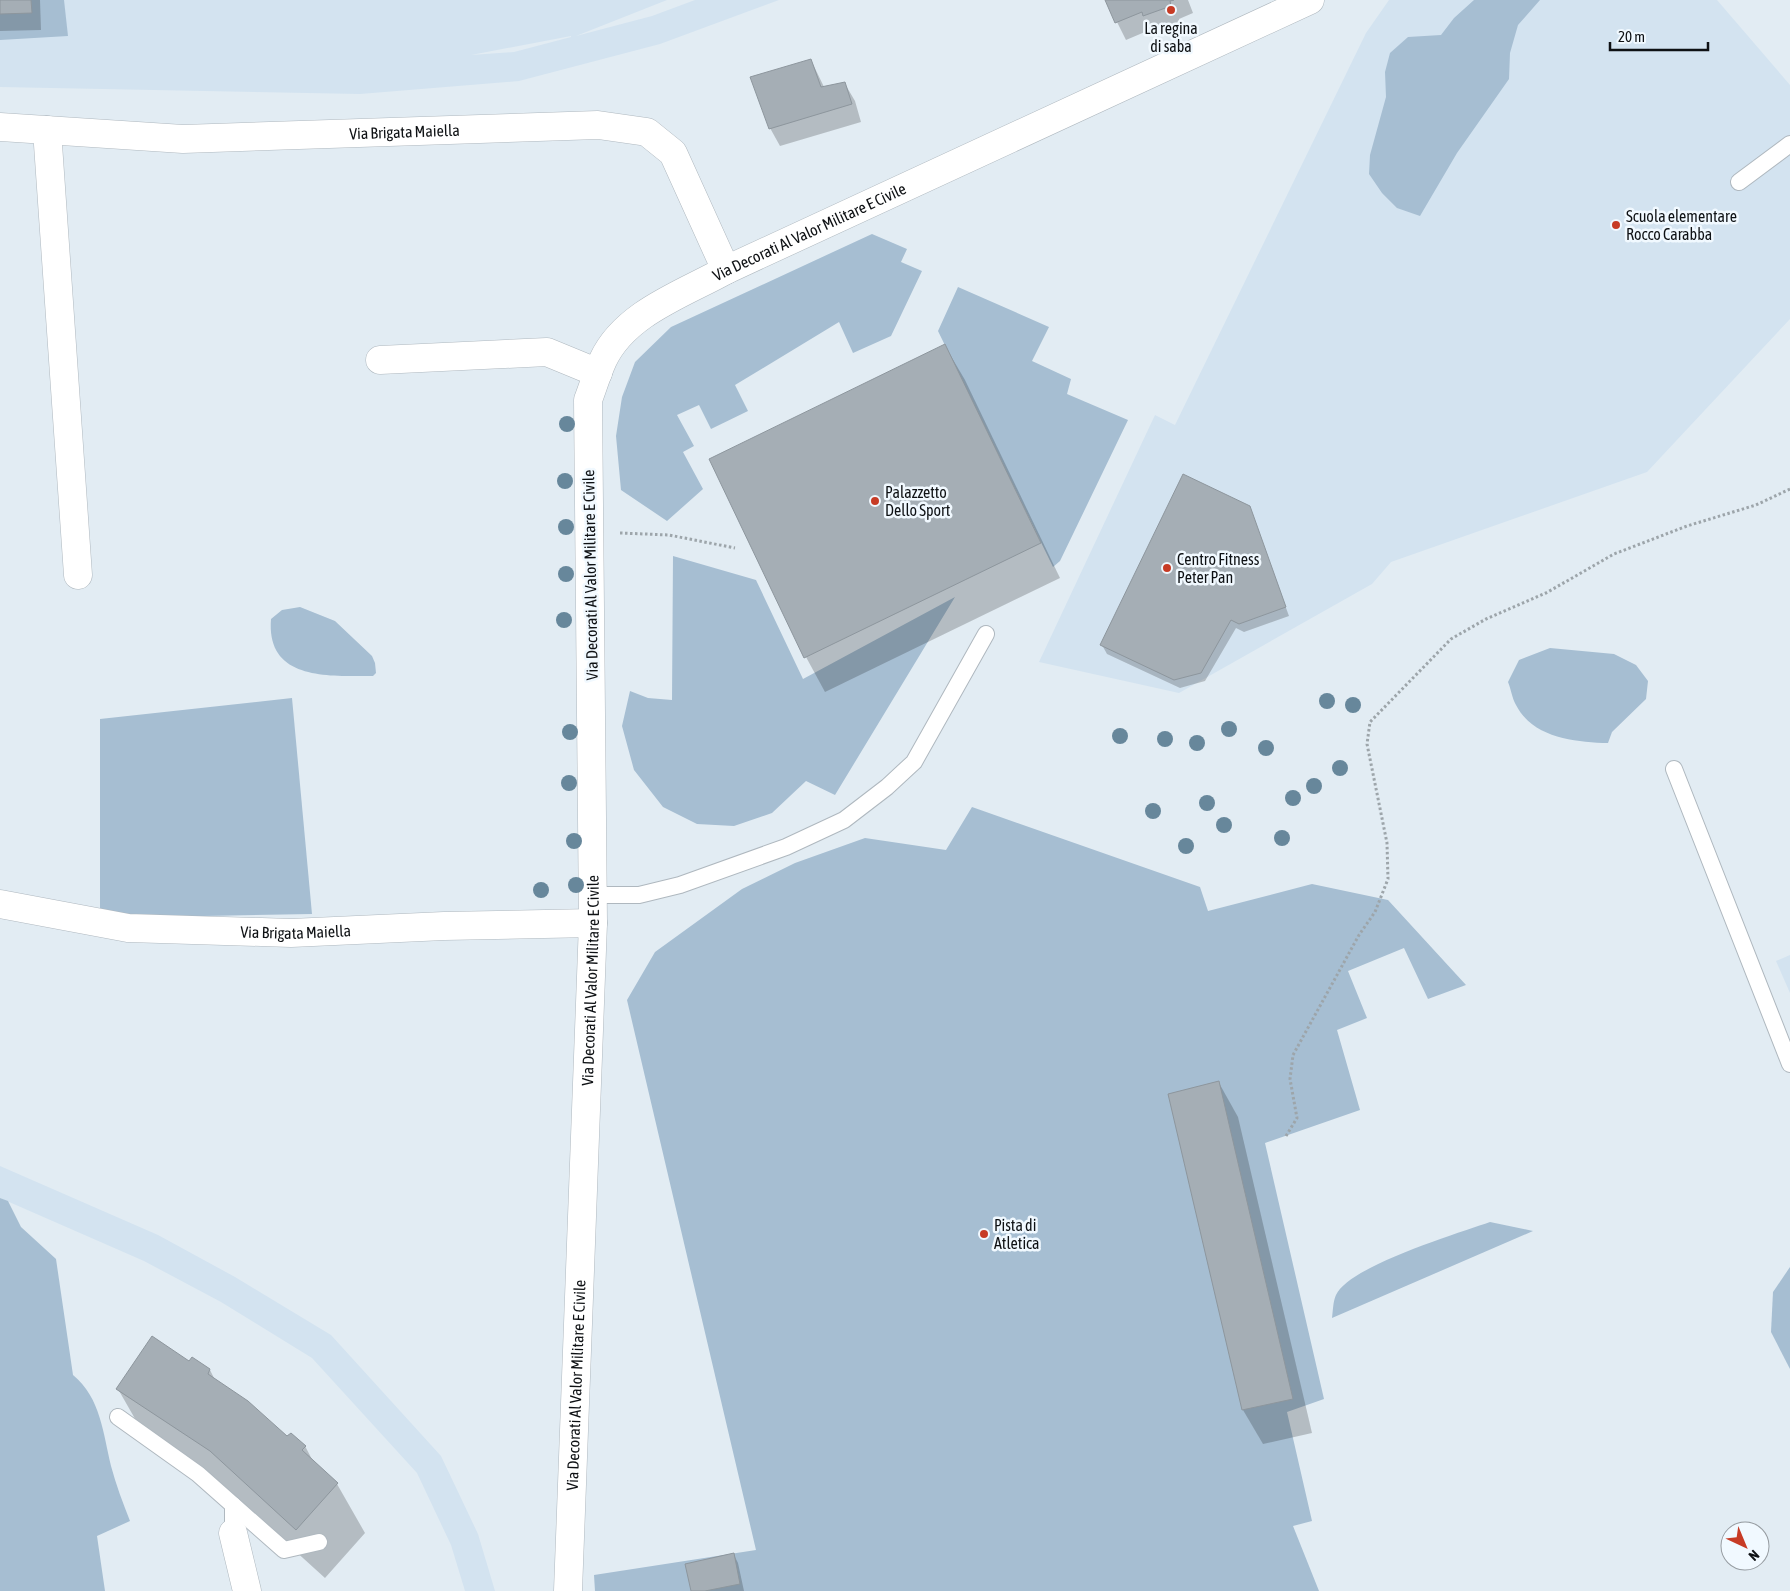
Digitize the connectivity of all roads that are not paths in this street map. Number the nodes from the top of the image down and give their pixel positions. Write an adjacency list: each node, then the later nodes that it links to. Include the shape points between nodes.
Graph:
1 (1310, 0): 6 (street, Via Decorati Al Valor Militare E Civile)
2 (0, 127): 3 (street, Via Brigata Maiella)
3 (47, 130): 6 (street, Via Brigata Maiella, via 183,139 598,125 647,132 673,153); 9 (street)
4 (1790, 144): 5 (lane)
5 (1739, 182)
6 (726, 270): 8 (street, Via Decorati Al Valor Militare E Civile, via 640,318 622,332)
7 (380, 360): 8 (street, via 547,352)
8 (598, 373): 12 (street, Via Decorati Al Valor Militare E Civile, via 588,400)
9 (78, 575)
10 (986, 634): 12 (lane, via 914,762 844,820 786,847 680,885 638,895)
11 (1674, 769): 15 (lane)
12 (593, 895): 14 (street, Via Decorati Al Valor Militare E Civile)
13 (0, 904): 14 (street, Via Brigata Maiella, via 128,928 291,933)
14 (593, 923): 21 (street, Via Decorati Al Valor Militare E Civile)
15 (1790, 1064)
16 (118, 1418): 17 (lane, via 198,1474)
17 (233, 1505): 18 (lane); 19 (lane, via 284,1550)
18 (233, 1533): 20 (street)
19 (319, 1542)
20 (247, 1591)
21 (568, 1591)

